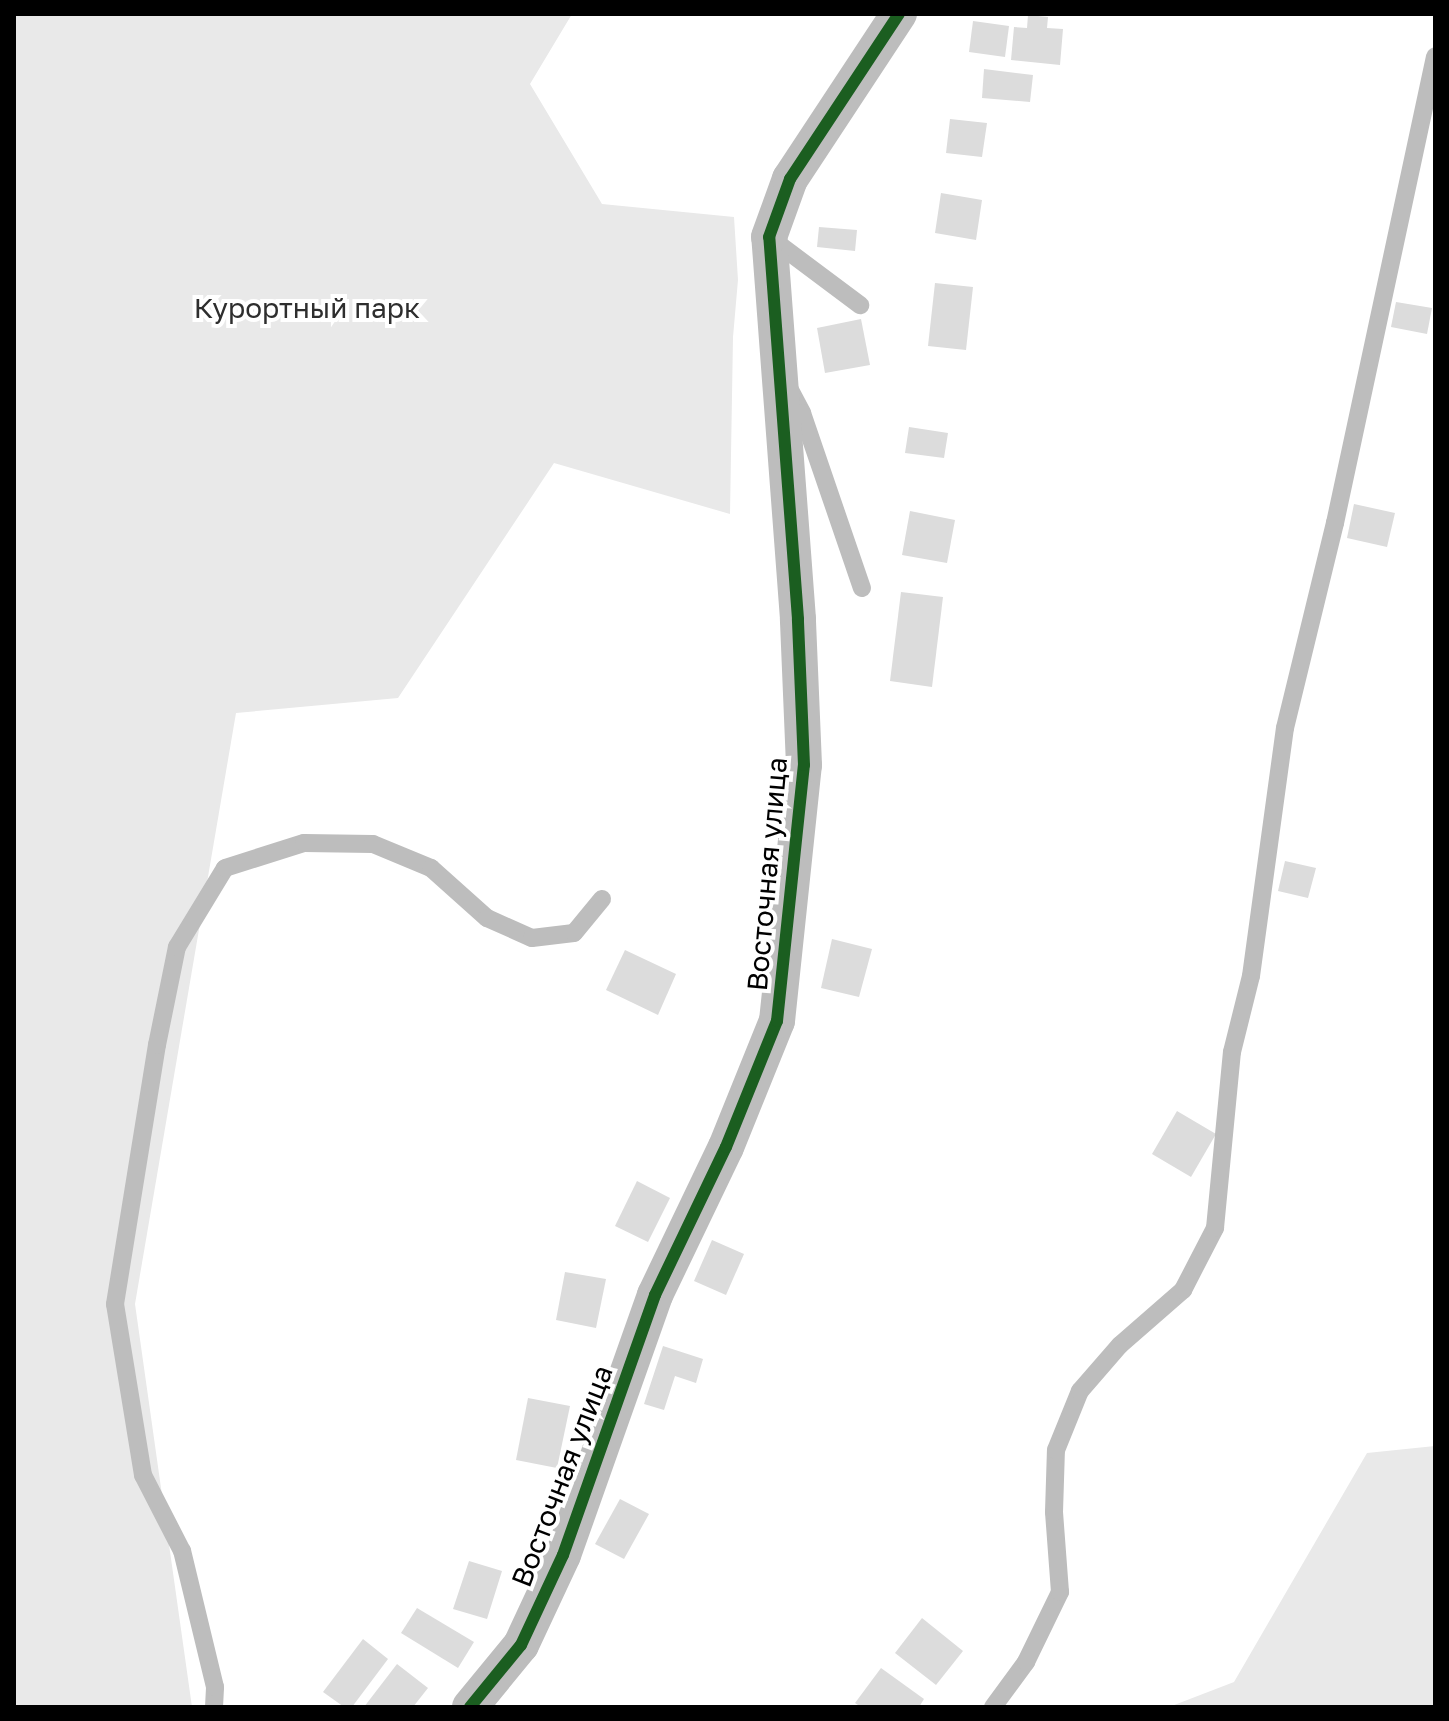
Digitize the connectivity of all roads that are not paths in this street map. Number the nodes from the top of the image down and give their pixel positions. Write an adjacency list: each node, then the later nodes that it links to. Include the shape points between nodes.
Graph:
1 (899, 14): 3 (street, Восточная улица, via 790,179)
2 (1435, 57): 10 (lane, via 1335,523 1285,728 1251,976 1232,1052 1215,1228 1183,1290 1120,1345 1080,1391 1056,1450 1060,1592 1026,1662)
3 (769, 237): 4 (lane); 5 (street, Восточная улица)
4 (860, 305)
5 (777, 367): 6 (lane, via 802,413); 9 (street, Восточная улица, via 804,765 777,1021 726,1147 655,1295 563,1555 521,1645)
6 (862, 588)
7 (602, 899): 8 (lane, via 574,933 532,938 487,918 431,868 373,844 304,843 225,868 177,947 115,1304 143,1475 182,1551 215,1687)
8 (214, 1707)
9 (470, 1707)
10 (993, 1707)

